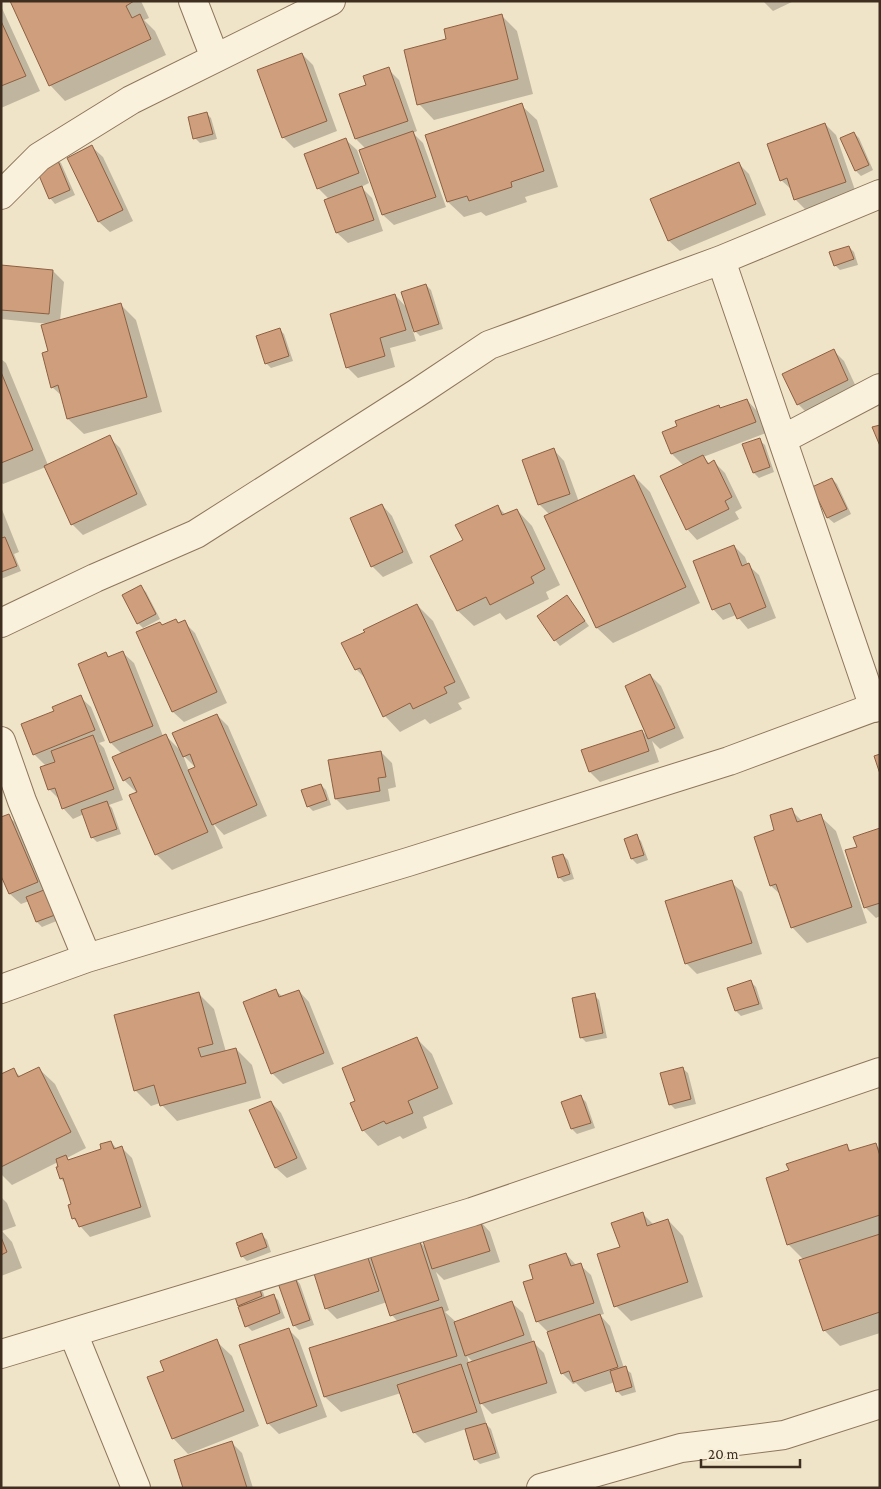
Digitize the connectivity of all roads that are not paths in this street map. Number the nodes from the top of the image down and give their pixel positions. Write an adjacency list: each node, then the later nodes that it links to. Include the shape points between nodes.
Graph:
1 (193, 1): 3 (street)
2 (331, 1): 3 (street)
3 (215, 58): 5 (street, via 131,100 39,157)
4 (880, 194): 6 (street)
5 (1, 195)
6 (721, 260): 8 (street); 9 (street, via 489,345 196,534)
7 (880, 388): 8 (street)
8 (783, 439): 10 (street)
9 (1, 623)
10 (877, 707): 12 (street, via 710,767)
11 (1, 741): 12 (street, via 22,801)
12 (88, 958): 13 (street)
13 (1, 989)
14 (880, 1072): 15 (street, via 472,1212)
15 (73, 1332): 16 (street); 18 (street)
16 (1, 1354)
17 (880, 1404): 19 (street, via 784,1435 681,1448)
18 (136, 1488)
19 (541, 1488)

